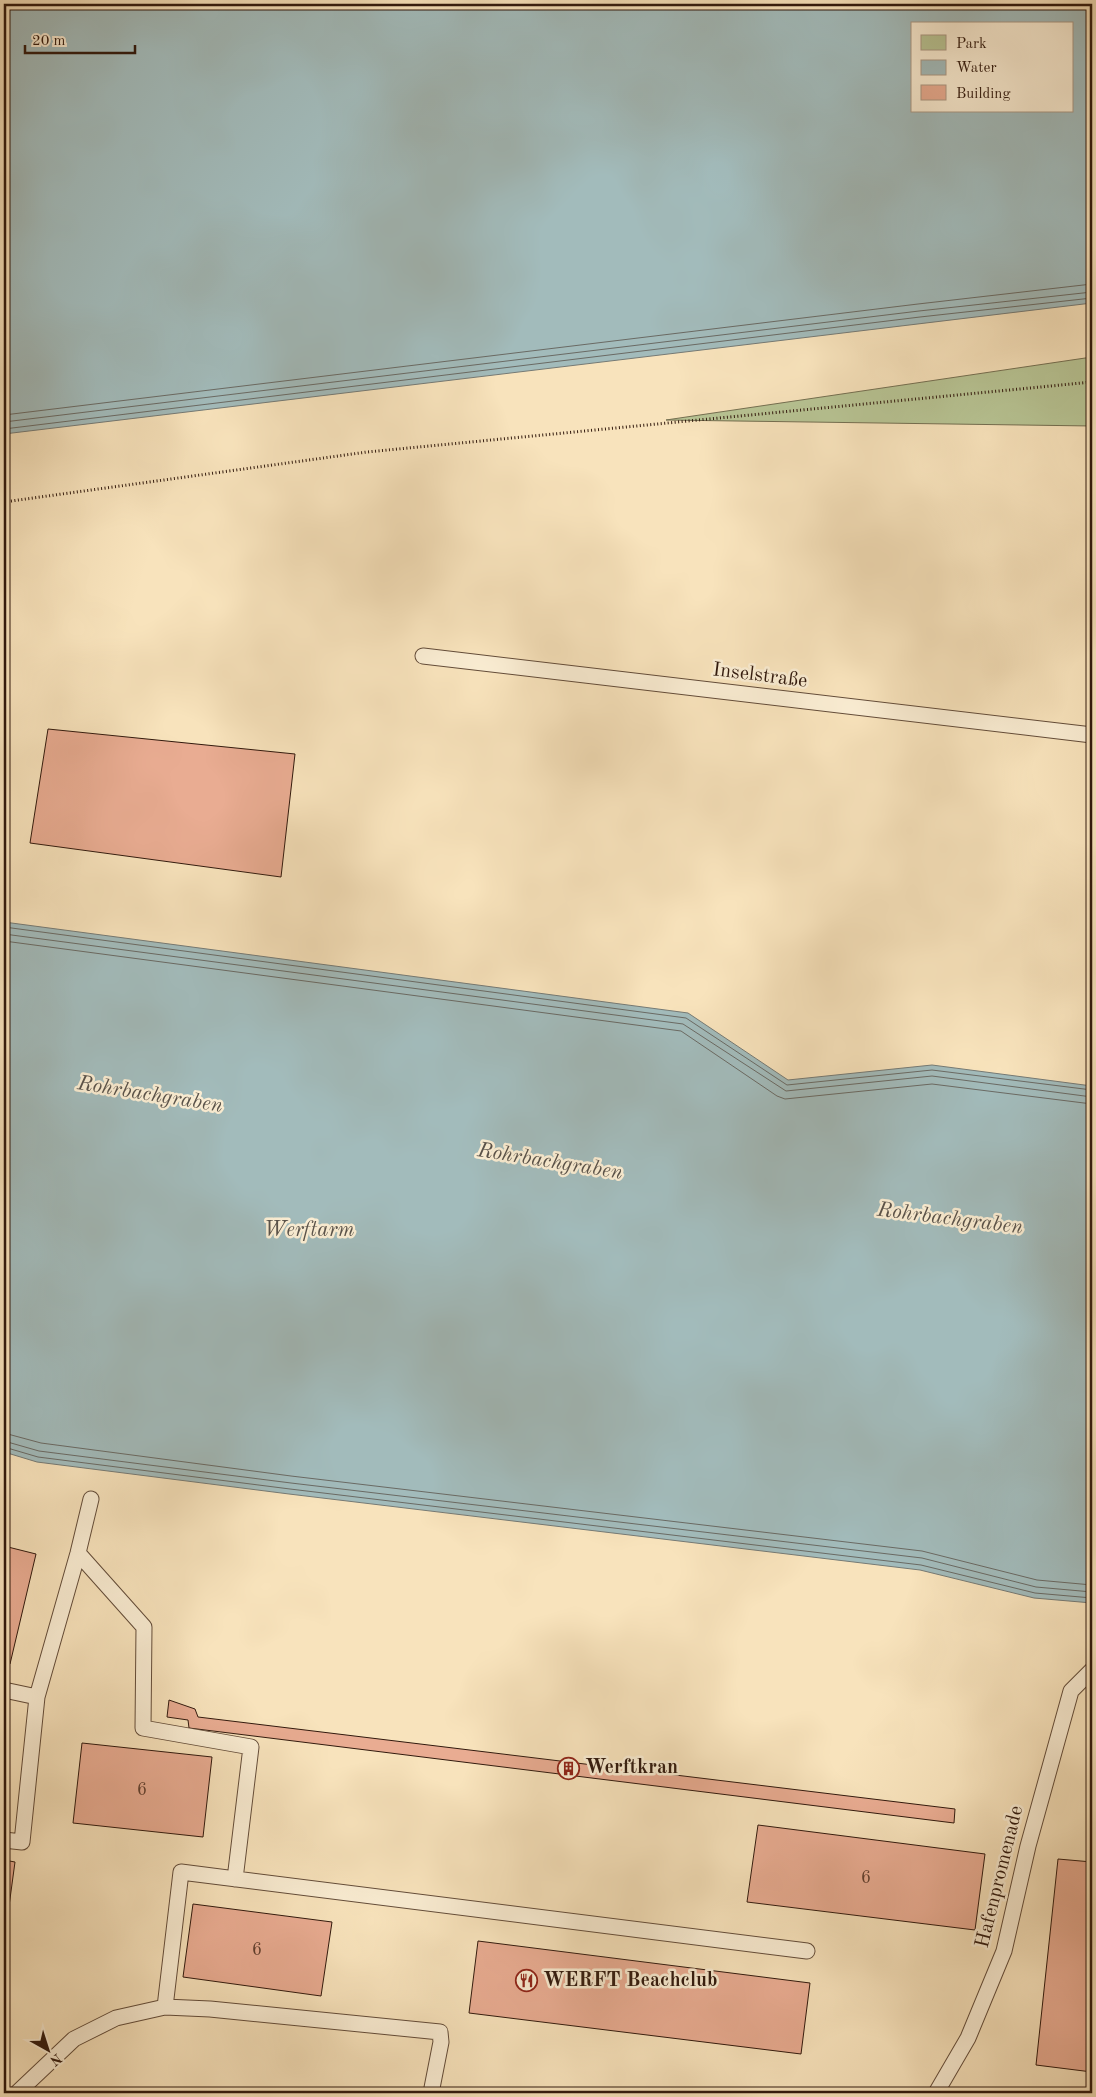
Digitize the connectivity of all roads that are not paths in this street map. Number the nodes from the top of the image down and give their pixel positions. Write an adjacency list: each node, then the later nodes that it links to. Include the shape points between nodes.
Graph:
1 (423, 656): 2 (lane, Inselstraße)
2 (1092, 735)
3 (91, 1499): 4 (lane)
4 (78, 1553): 7 (lane); 9 (lane, via 144,1627 143,1728 251,1746)
5 (1092, 1670): 14 (lane, Hafenpromenade, via 1071,1691 1028,1846 1004,1951 968,2038)
6 (4, 1690): 7 (lane)
7 (37, 1697): 8 (lane, via 22,1842)
8 (4, 1840)
9 (235, 1879): 10 (lane); 11 (lane, via 181,1872)
10 (807, 1951)
11 (165, 2007): 12 (lane, via 116,2018 74,2040); 13 (lane, via 440,2032)
12 (17, 2093)
13 (431, 2093)
14 (936, 2093)

